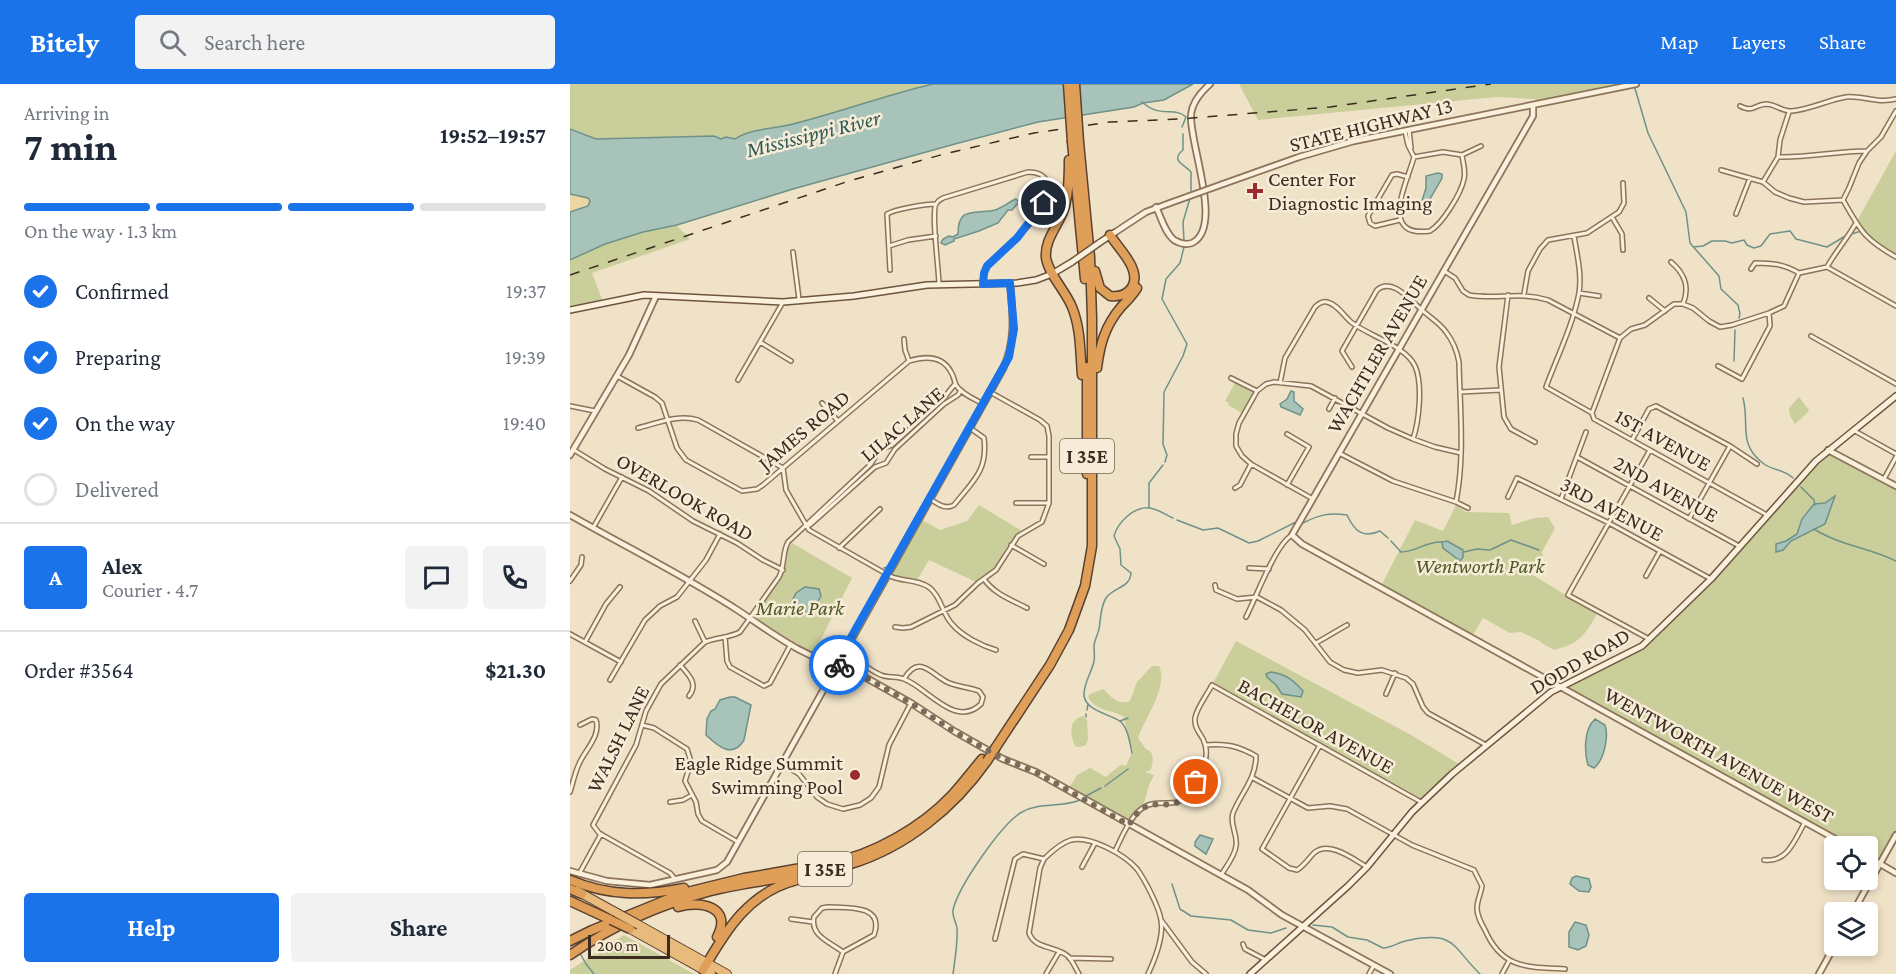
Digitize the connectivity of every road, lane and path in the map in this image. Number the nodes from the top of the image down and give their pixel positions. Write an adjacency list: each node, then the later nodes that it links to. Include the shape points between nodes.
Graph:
1 (1068, 84): 11 (highway, I 35E, bridge)
2 (1075, 84): 11 (highway, I 35E, bridge)
3 (1210, 84): 24 (street, via 1197,97 1191,115 1206,198 1201,235 1191,243 1174,240)
4 (1636, 84): 6 (street, STATE HIGHWAY 13)
5 (1896, 99): 9 (street, via 1845,97)
6 (1533, 106): 10 (street, STATE HIGHWAY 13); 40 (street, WACHTLER AVENUE, via 1533,116)
7 (1740, 106): 9 (street, via 1752,109 1765,104)
8 (1896, 111): 13 (street, via 1881,137)
9 (1789, 112): 16 (street)
10 (1407, 130): 15 (street); 24 (street, STATE HIGHWAY 13, bridge, via 1331,148)
11 (1076, 144): 29 (highway, via 1083,161 1097,281 1102,292 1118,296 1132,286 1134,272); 42 (highway, via 1069,152 1066,203 1046,250); 93 (highway, I 35E)
12 (1481, 146): 14 (street)
13 (1867, 151): 16 (street); 22 (street)
14 (1462, 155): 15 (street, via 1443,152); 27 (street, via 1463,184 1437,226 1430,231 1414,231)
15 (1414, 157): 18 (street)
16 (1778, 157): 20 (street)
17 (1722, 170): 19 (street)
18 (1408, 177): 27 (street, via 1398,209); 27 (street, via 1392,175 1368,216 1375,226)
19 (1750, 178): 20 (street); 25 (street)
20 (1763, 182): 22 (street, via 1782,195 1804,202)
21 (1623, 183): 26 (street, via 1624,202)
22 (1842, 200): 28 (street)
23 (936, 204): 30 (street); 32 (street, via 887,214); 44 (street, via 941,199 1028,172 1046,180 1048,191 1042,208 987,266)
24 (1156, 207): 29 (street, STATE HIGHWAY 13)
25 (1736, 214)
26 (1612, 217): 31 (street); 33 (street, via 1622,234)
27 (1400, 220)
28 (1856, 223): 35 (street, via 1874,244); 37 (street)
29 (1112, 234): 42 (main road, bridge); 93 (highway, via 1136,264 1140,278 1134,293 1111,319 1101,341)
30 (936, 236): 32 (street); 45 (street)
31 (1574, 236): 46 (street); 47 (street, via 1548,240 1540,249 1528,271)
32 (889, 246): 39 (street)
33 (1623, 250)
34 (793, 252): 52 (street)
35 (1896, 257)
36 (1671, 262): 54 (street, via 1687,283)
37 (1827, 267): 41 (street); 55 (street)
38 (1751, 269): 41 (street, via 1755,263 1768,262)
39 (890, 270)
40 (1444, 271): 48 (street, via 1469,296); 57 (street, WACHTLER AVENUE)
41 (1799, 273): 60 (street, via 1784,306)
42 (1052, 274): 43 (main road); 93 (highway, via 1068,299 1078,326)
43 (1010, 283): 44 (main road); 80 (street, via 1012,342 1009,357)
44 (983, 284): 45 (main road)
45 (939, 285): 52 (main road)
46 (1579, 293): 50 (street); 59 (street)
47 (1524, 294): 48 (street); 59 (street)
48 (1508, 295): 78 (street, via 1499,367)
49 (656, 296): 53 (main road); 56 (main road); 71 (street)
50 (1599, 296)
51 (1649, 298): 58 (street)
52 (799, 301): 53 (main road)
53 (783, 302): 65 (street)
54 (1683, 304): 58 (street, via 1674,304); 60 (street, via 1720,327)
55 (1896, 306)
56 (570, 310)
57 (1421, 310): 61 (street, via 1405,295 1383,285); 66 (street, WACHTLER AVENUE); 81 (street, via 1440,325 1453,343 1459,362)
58 (1665, 311): 63 (street)
59 (1574, 313): 63 (street); 89 (street, 1ST AVENUE, via 1546,387)
60 (1769, 313): 69 (street, via 1770,326 1742,379)
61 (1356, 326): 66 (street); 70 (street, via 1342,351); 74 (street, via 1333,304 1321,302 1285,358)
62 (1811, 336): 76 (street)
63 (1620, 338): 89 (street)
64 (904, 339): 68 (street)
65 (760, 342): 67 (street); 73 (street)
66 (1399, 350): 90 (street, WACHTLER AVENUE); 99 (street, via 1412,360 1418,375 1419,417)
67 (791, 361)
68 (909, 361): 75 (street, via 924,357 940,360); 92 (street, JAMES ROAD)
69 (1718, 366)
70 (1352, 367)
71 (617, 376): 88 (street); 91 (street, JAMES ROAD, via 656,397)
72 (1231, 378): 79 (street)
73 (738, 380)
74 (1280, 383): 79 (street, via 1266,384); 83 (street, via 1311,386)
75 (955, 384): 77 (street); 136 (street, LILAC LANE, via 900,438 879,450 871,464)
76 (1896, 384)
77 (961, 390): 85 (street); 136 (street, LILAC LANE, via 895,449 886,463 875,467)
78 (1501, 390): 81 (street); 101 (street, via 1505,422)
79 (1257, 391): 113 (street, via 1236,434 1236,446)
80 (990, 392): 85 (street); 111 (street, via 1047,426)
81 (1460, 392): 107 (street)
82 (1896, 396): 96 (main road, DODD ROAD)
83 (1335, 398): 87 (street); 90 (street)
84 (822, 403): 92 (street)
85 (984, 404): 95 (street)
86 (570, 406): 88 (street)
87 (1329, 409)
88 (595, 411): 103 (street)
89 (1592, 413): 100 (street, 1ST AVENUE, via 1594,419)
90 (1362, 414): 99 (street); 106 (street, WACHTLER AVENUE)
91 (669, 420): 94 (street); 115 (street, via 698,420); 115 (street, JAMES ROAD, via 681,455 742,491 757,489)
92 (838, 421): 115 (street, JAMES ROAD)
93 (1090, 426): 191 (highway, I 35E, bridge, via 1092,546 1085,586 1070,630 1050,665)
94 (638, 428)
95 (970, 428): 124 (street); 124 (street, via 984,438 982,470 954,505 943,507)
96 (1852, 430): 105 (main road, DODD ROAD); 109 (street)
97 (1586, 432): 112 (street)
98 (1287, 434): 119 (street, via 1309,447)
99 (1413, 439): 107 (street)
100 (1632, 440): 102 (street, via 1649,409 1656,406); 104 (street, 1ST AVENUE)
101 (1535, 442)
102 (1730, 446): 114 (street); 118 (street)
103 (574, 449): 108 (street); 116 (street, OVERLOOK ROAD)
104 (1650, 450): 118 (street, 1ST AVENUE); 120 (street)
105 (1828, 450): 117 (street); 133 (main road, DODD ROAD)
106 (1339, 453): 125 (street, WACHTLER AVENUE); 128 (street, via 1393,481)
107 (1461, 453): 128 (street)
108 (570, 455)
109 (1896, 456): 117 (street)
110 (1031, 457): 111 (street)
111 (1049, 457): 129 (street)
112 (1577, 457): 120 (street, 2ND AVENUE); 126 (street)
113 (1251, 464): 119 (street); 122 (street)
114 (1757, 464)
115 (783, 468): 136 (street, via 786,490)
116 (622, 477): 137 (street); 138 (street, OVERLOOK ROAD)
117 (1884, 479): 121 (street)
118 (1710, 483): 133 (street, 1ST AVENUE); 134 (street)
119 (1287, 485): 125 (street)
120 (1629, 486): 134 (street, 2ND AVENUE); 135 (street)
121 (1896, 486)
122 (1235, 488)
123 (1508, 497): 126 (street, 3RD AVENUE, via 1517,478)
124 (930, 499): 149 (street)
125 (1313, 499): 139 (street, WACHTLER AVENUE)
126 (1561, 499): 135 (street, 3RD AVENUE)
127 (1016, 502): 129 (street)
128 (1456, 502): 130 (street)
129 (1049, 503): 140 (street, via 1042,522)
130 (1468, 508)
131 (880, 509): 142 (street)
132 (570, 515): 137 (street)
133 (1768, 515): 141 (main road, DODD ROAD)
134 (1689, 519): 141 (street, 2ND AVENUE)
135 (1609, 523): 143 (street, 3RD AVENUE); 167 (street, via 1568,595)
136 (807, 525): 142 (street); 148 (street, LILAC LANE, via 784,549)
137 (593, 528): 154 (street)
138 (720, 534): 148 (street, OVERLOOK ROAD); 154 (street)
139 (1292, 535): 147 (street, WACHTLER AVENUE); 182 (street, WENTWORTH AVENUE WEST)
140 (1010, 545): 145 (street); 151 (street, via 996,570)
141 (1740, 547): 152 (main road, DODD ROAD)
142 (839, 548): 149 (street)
143 (1660, 551): 150 (street); 152 (street, 3RD AVENUE)
144 (582, 557): 153 (street)
145 (1044, 564)
146 (1249, 568): 147 (street)
147 (1269, 569): 157 (street, WACHTLER AVENUE)
148 (783, 570): 161 (street, LILAC LANE)
149 (888, 574): 159 (street, via 927,586); 175 (street)
150 (1646, 576)
151 (984, 579): 158 (street, via 996,592); 159 (street)
152 (1711, 579): 167 (main road, DODD ROAD)
153 (570, 581)
154 (688, 582): 161 (street); 174 (street, via 677,597 645,620)
155 (1215, 585): 157 (street, via 1216,590 1231,598)
156 (620, 587): 168 (street)
157 (1257, 597): 160 (street, WACHTLER AVENUE); 171 (street, via 1292,618)
158 (1027, 608)
159 (944, 610): 164 (street, via 911,627); 172 (street, via 951,624)
160 (1246, 617)
161 (749, 618): 166 (street, WALSH LANE, via 740,632); 170 (street)
162 (695, 621): 169 (street)
163 (1347, 625): 171 (street)
164 (895, 627)
165 (570, 634): 168 (street)
166 (724, 637): 169 (street, WALSH LANE); 170 (street, via 730,666 764,686 770,683)
167 (1649, 639): 182 (main road, DODD ROAD, via 1632,652)
168 (585, 642): 174 (street)
169 (705, 642): 176 (street, WALSH LANE)
170 (791, 644): 175 (street)
171 (1316, 644): 177 (street, via 1330,662 1344,670)
172 (996, 650)
173 (853, 658): 178 (street)
174 (621, 662): 180 (street)
175 (836, 664): 181 (street); 192 (street)
176 (680, 665): 184 (street, via 693,682); 186 (street, WALSH LANE, via 661,684)
177 (1395, 673): 183 (street); 190 (street, via 1413,684 1428,713)
178 (882, 676): 179 (street); 181 (street)
179 (904, 679): 179 (street, via 910,669 922,667 946,681 980,691 981,704 971,712 956,711)
180 (610, 680)
181 (878, 684): 185 (street)
182 (1560, 687): 190 (main road, DODD ROAD); 199 (street, WENTWORTH AVENUE WEST)
183 (1386, 694)
184 (689, 696)
185 (911, 703): 192 (street, via 889,744 879,788 860,805 843,808 826,804 799,774); 200 (street, via 1003,759 1036,772)
186 (642, 725): 195 (street, via 687,749 690,762 685,781); 201 (street, WALSH LANE, via 636,745 594,822 594,828)
187 (580, 726): 194 (street, via 592,719 598,723)
188 (1205, 745): 189 (street, BACHELOR AVENUE, via 1196,729 1196,714 1212,686); 193 (street, via 1223,743 1256,756); 200 (street, via 1205,765 1186,798 1145,806)
189 (1320, 745): 196 (street); 198 (street, BACHELOR AVENUE)
190 (1486, 746): 198 (main road, DODD ROAD)
191 (984, 760): 211 (highway, I 35E, via 967,787 932,821 898,843); 218 (highway, I 35E, via 918,825 880,846 837,861)
192 (782, 764): 205 (street)
193 (1253, 778): 196 (street); 217 (street, via 1233,814 1236,846)
194 (570, 792)
195 (692, 795): 197 (street); 205 (street, via 702,821)
196 (1290, 799): 202 (street, via 1308,808 1347,809); 213 (street, via 1262,849 1297,870 1316,851 1326,848)
197 (670, 802)
198 (1422, 802): 202 (main road, DODD ROAD)
199 (1805, 822): 203 (street, WENTWORTH AVENUE WEST); 209 (street, via 1784,856)
200 (1129, 825): 207 (street); 217 (street)
201 (602, 834): 216 (street); 220 (street)
202 (1394, 834): 213 (main road, DODD ROAD); 242 (street, via 1474,870 1482,886 1476,906 1478,915 1496,951)
203 (1830, 836)
204 (1896, 836): 210 (street)
205 (738, 842): 220 (street, via 721,868)
206 (1095, 843): 207 (street); 208 (street, via 1071,840); 212 (street)
207 (1115, 851): 227 (street, via 1137,870)
208 (1044, 859): 231 (street, via 1023,854 1015,859); 235 (street, via 1029,933 1036,943)
209 (1764, 860)
210 (1880, 864): 215 (street); 224 (street)
211 (849, 865): 229 (highway, I 35E, via 713,891 670,904); 244 (highway, via 790,881 754,899 731,923)
212 (1082, 867)
213 (1367, 867): 230 (main road, DODD ROAD)
214 (570, 871): 216 (street)
215 (1896, 873)
216 (579, 874): 220 (street, via 650,885)
217 (1221, 875): 230 (street)
218 (744, 878): 219 (highway, via 634,895 594,889); 226 (highway, I 35E, via 683,893)
219 (570, 880)
220 (676, 880)
221 (570, 888): 222 (highway)
222 (582, 894): 226 (highway)
223 (570, 899): 226 (highway)
224 (1859, 902)
225 (791, 919): 228 (street)
226 (611, 920): 229 (highway, bridge); 232 (highway); 234 (highway, I 35E)
227 (1161, 920): 246 (street); 251 (street, via 1161,934)
228 (813, 922): 236 (street, via 818,935); 236 (street, via 818,912 828,907 871,913 874,935)
229 (634, 925): 237 (highway, I 35E, via 592,940); 244 (highway); 244 (highway, via 687,904 710,906 719,916 721,928)
230 (1303, 927): 241 (main road, DODD ROAD); 243 (street)
231 (995, 939)
232 (570, 941)
233 (1243, 944): 241 (street)
234 (570, 947)
235 (1059, 951): 239 (street); 249 (street)
236 (843, 952): 248 (street)
237 (570, 955)
238 (1829, 956): 257 (street)
239 (1070, 958): 240 (street); 250 (street)
240 (1112, 958)
241 (1266, 960): 253 (main road, DODD ROAD)
242 (1509, 961): 245 (street); 256 (street)
243 (1374, 965): 254 (street); 255 (street)
244 (705, 967): 247 (highway)
245 (1565, 969)
246 (1199, 972): 252 (street)
247 (727, 974)
248 (835, 974)
249 (1046, 974)
250 (1079, 974)
251 (1148, 974)
252 (1206, 974)
253 (1250, 974)
254 (1370, 974)
255 (1390, 974)
256 (1502, 974)
257 (1819, 974)

